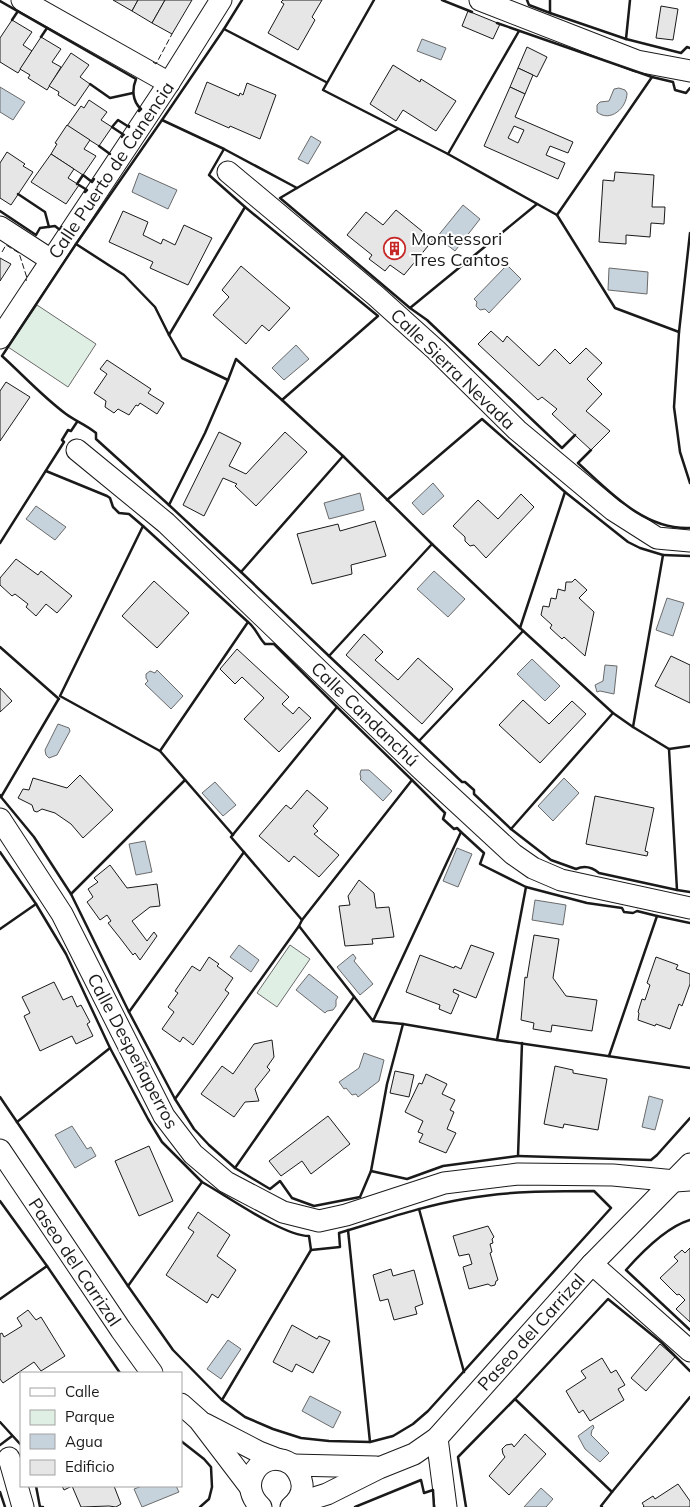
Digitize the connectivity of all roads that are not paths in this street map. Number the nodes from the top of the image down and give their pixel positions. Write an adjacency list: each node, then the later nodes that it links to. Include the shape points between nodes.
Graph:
1 (22, 0): 5 (street)
2 (221, 0): 5 (street, Calle Puerto de Canencia)
3 (480, 0): 4 (street, via 637,61)
4 (690, 71)
5 (169, 83): 8 (street, Calle Puerto de Canencia)
6 (228, 172): 11 (street, Calle Sierra Nevada, via 376,296 517,430 613,510 657,538)
7 (0, 227): 8 (street)
8 (51, 260): 9 (street, Calle Puerto de Canencia)
9 (0, 338)
10 (77, 450): 13 (street, Calle Candanchú, via 166,524 513,854 533,868 561,880)
11 (690, 541)
12 (0, 819): 16 (street, Calle Despeñaperros, via 62,914 164,1116 193,1154 226,1182 283,1212 320,1222 444,1183 518,1174 613,1175)
13 (690, 908)
14 (0, 1150): 19 (street, Paseo del Carrizal)
15 (690, 1164): 16 (street, Paseo del Carrizal)
16 (682, 1181): 17 (street, Paseo del Carrizal)
17 (592, 1264): 18 (street); 22 (street, Paseo del Carrizal)
18 (690, 1351)
19 (151, 1372)
20 (182, 1405): 21 (street, Paseo del Carrizal)
21 (199, 1420): 24 (street, Paseo del Carrizal); 26 (street, Paseo del Carrizal)
22 (437, 1438): 25 (street, Paseo del Carrizal, via 414,1454); 30 (street)
23 (8, 1458): 28 (street)
24 (285, 1462): 25 (street, Paseo del Carrizal); 26 (street, via 268,1461 254,1471 251,1478); 27 (street, via 298,1472 302,1480 300,1497)
25 (379, 1468): 27 (street, Paseo del Carrizal, via 327,1494)
26 (254, 1495): 29 (street)
27 (293, 1505)
28 (23, 1507)
29 (238, 1507)
30 (446, 1507)

